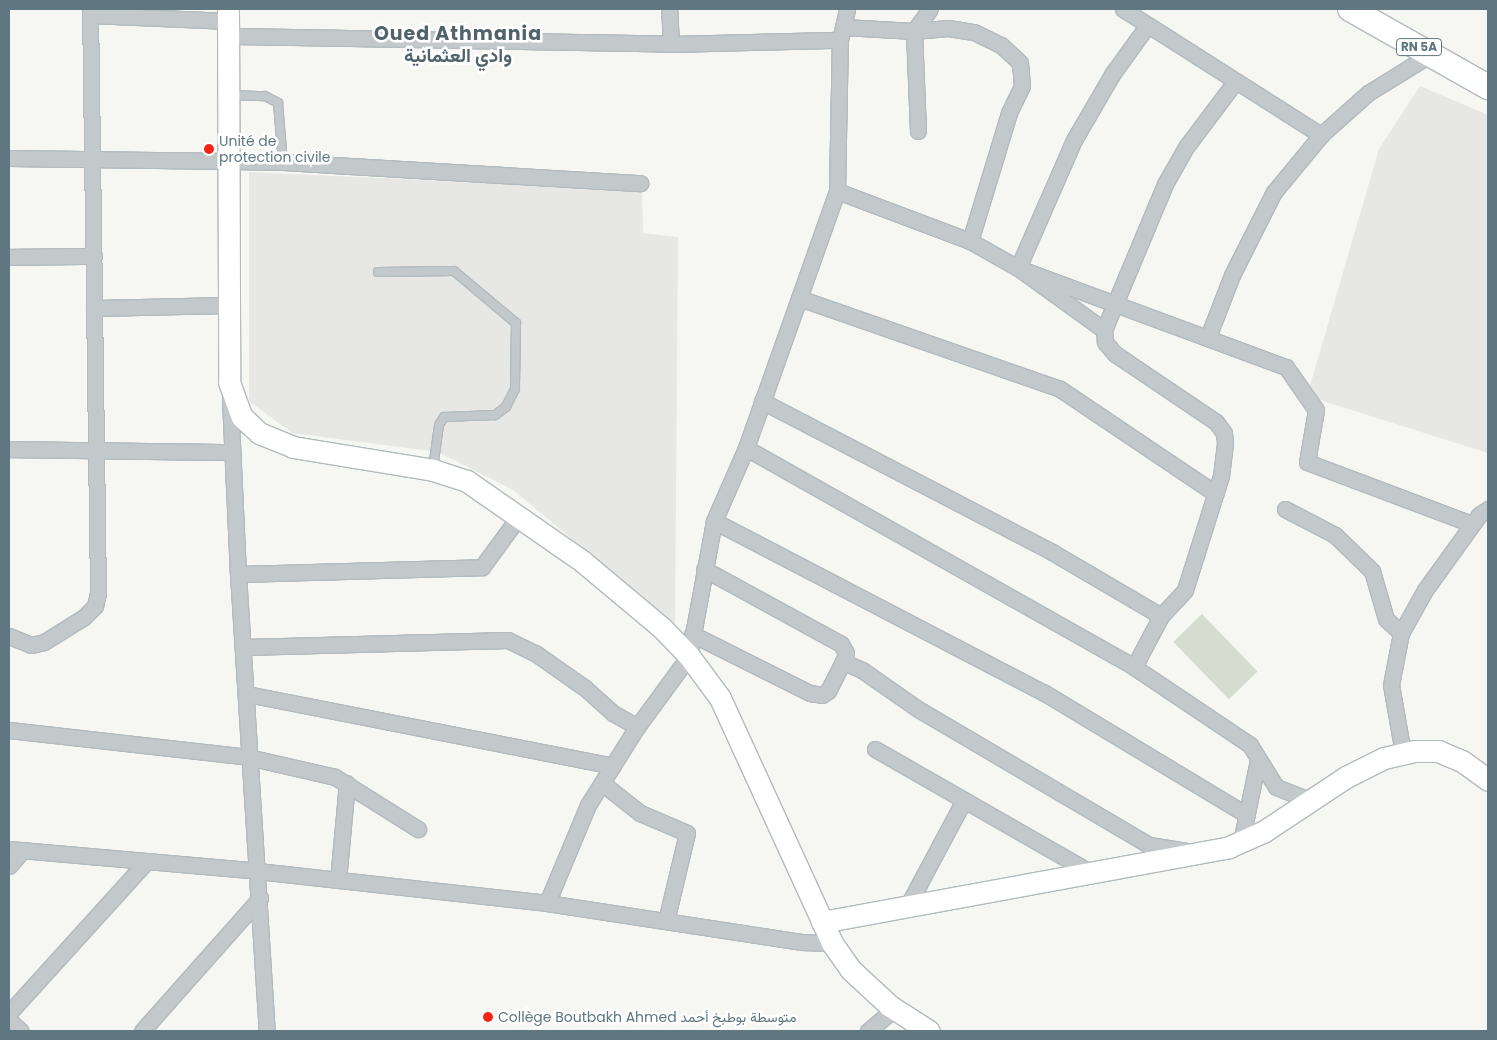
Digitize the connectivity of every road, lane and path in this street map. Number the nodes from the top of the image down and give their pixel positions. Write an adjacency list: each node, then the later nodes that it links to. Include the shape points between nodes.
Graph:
1 (669, 9): 11 (street)
2 (847, 9): 10 (street)
3 (930, 9): 9 (street)
4 (1123, 9): 8 (street)
5 (1350, 9): 12 (main road, RN 5A)
6 (91, 12): 7 (street); 19 (street)
7 (228, 22): 11 (street); 15 (main road)
8 (1147, 26): 13 (street); 27 (street, via 1113,73 1074,140)
9 (914, 31): 10 (street); 16 (street); 24 (street, via 948,28 974,32 1001,45 1020,63 1022,86 1009,113)
10 (842, 34): 11 (street); 23 (street)
11 (671, 44)
12 (1431, 54): 14 (main road, RN 5A); 17 (street, via 1368,93)
13 (1235, 82): 17 (street); 30 (street, via 1186,147 1165,184)
14 (1488, 86)
15 (228, 95): 20 (main road); 21 (lane, via 265,96 278,103)
16 (918, 131)
17 (1321, 135): 34 (street, via 1274,192 1232,275)
18 (9, 158): 19 (street)
19 (94, 159): 20 (street); 26 (street)
20 (229, 160): 21 (street); 31 (main road)
21 (283, 162): 22 (street)
22 (640, 183)
23 (837, 191): 24 (street); 29 (street)
24 (970, 241): 27 (street)
25 (9, 256): 26 (street)
26 (94, 256): 32 (street)
27 (1018, 268): 30 (street); 33 (street)
28 (378, 272): 41 (lane, via 454,271 516,323 515,389 506,407 495,415 444,417 439,425)
29 (799, 298): 36 (street); 42 (street, via 1060,389)
30 (1114, 302): 33 (street); 34 (street)
31 (229, 305): 32 (street); 35 (main road)
32 (94, 308): 39 (street)
33 (1104, 330): 42 (street, via 1105,342 1115,354 1216,422 1224,433 1221,476)
34 (1208, 337): 47 (street, via 1286,367 1316,410 1307,462)
35 (229, 382): 40 (street); 41 (main road, via 242,417 259,433 293,447)
36 (762, 402): 37 (street); 50 (street, via 1052,552)
37 (746, 448): 46 (street); 57 (street)
38 (9, 449): 39 (street)
39 (94, 450): 40 (street); 53 (street, via 95,606 84,617 44,642 31,645)
40 (232, 452): 49 (street)
41 (433, 470): 45 (main road, via 467,481)
42 (1215, 493): 50 (street, via 1185,590)
43 (1285, 509): 51 (street, via 1335,535 1372,571 1386,619)
44 (1488, 509): 47 (street)
45 (520, 515): 49 (street, via 482,568); 55 (main road, via 589,567)
46 (714, 521): 48 (street); 71 (street, via 1043,692)
47 (1472, 524): 51 (street, via 1425,590)
48 (704, 569): 52 (street); 56 (street, via 840,644 846,653)
49 (238, 574): 54 (street)
50 (1161, 616): 57 (street)
51 (1401, 633): 62 (street, via 1391,685)
52 (692, 634): 55 (street); 56 (street, via 810,694 822,695 828,691)
53 (9, 636)
54 (244, 647): 58 (street); 59 (street, via 508,640 535,653)
55 (689, 656): 59 (street); 85 (main road, via 720,698)
56 (843, 662): 75 (street, via 862,670 918,709 1149,845)
57 (1134, 667): 64 (street, via 1250,745)
58 (247, 694): 63 (street); 65 (street)
59 (636, 727): 65 (street)
60 (9, 730): 63 (street)
61 (875, 749): 69 (street)
62 (1403, 753): 66 (main road, via 1438,751 1462,760); 70 (main road, via 1346,776)
63 (248, 757): 67 (street, via 335,777); 78 (street)
64 (1258, 760): 70 (street, via 1276,787); 71 (street)
65 (613, 766): 68 (street)
66 (1488, 780)
67 (347, 783): 72 (street); 80 (street)
68 (602, 783): 82 (street, via 588,806); 84 (street, via 640,813 687,833)
69 (964, 800): 79 (street); 83 (street)
70 (1310, 800): 73 (main road, via 1263,832)
71 (1247, 815): 73 (street)
72 (418, 829)
73 (1241, 842): 75 (main road)
74 (16, 850): 76 (street); 77 (street)
75 (1196, 852): 79 (main road)
76 (145, 863): 78 (street); 88 (street)
77 (9, 866)
78 (258, 871): 80 (street); 81 (street)
79 (1090, 872): 83 (main road)
80 (338, 880): 82 (street)
81 (260, 898): 91 (street); 92 (street)
82 (547, 903): 84 (street)
83 (908, 906): 85 (main road)
84 (666, 922): 86 (street)
85 (822, 922): 86 (main road)
86 (832, 944): 87 (main road, via 851,970)
87 (894, 1009): 93 (street); 94 (main road)
88 (9, 1013)
89 (9, 1020): 90 (street)
90 (21, 1031)
91 (142, 1031)
92 (267, 1031)
93 (868, 1031)
94 (929, 1031)

